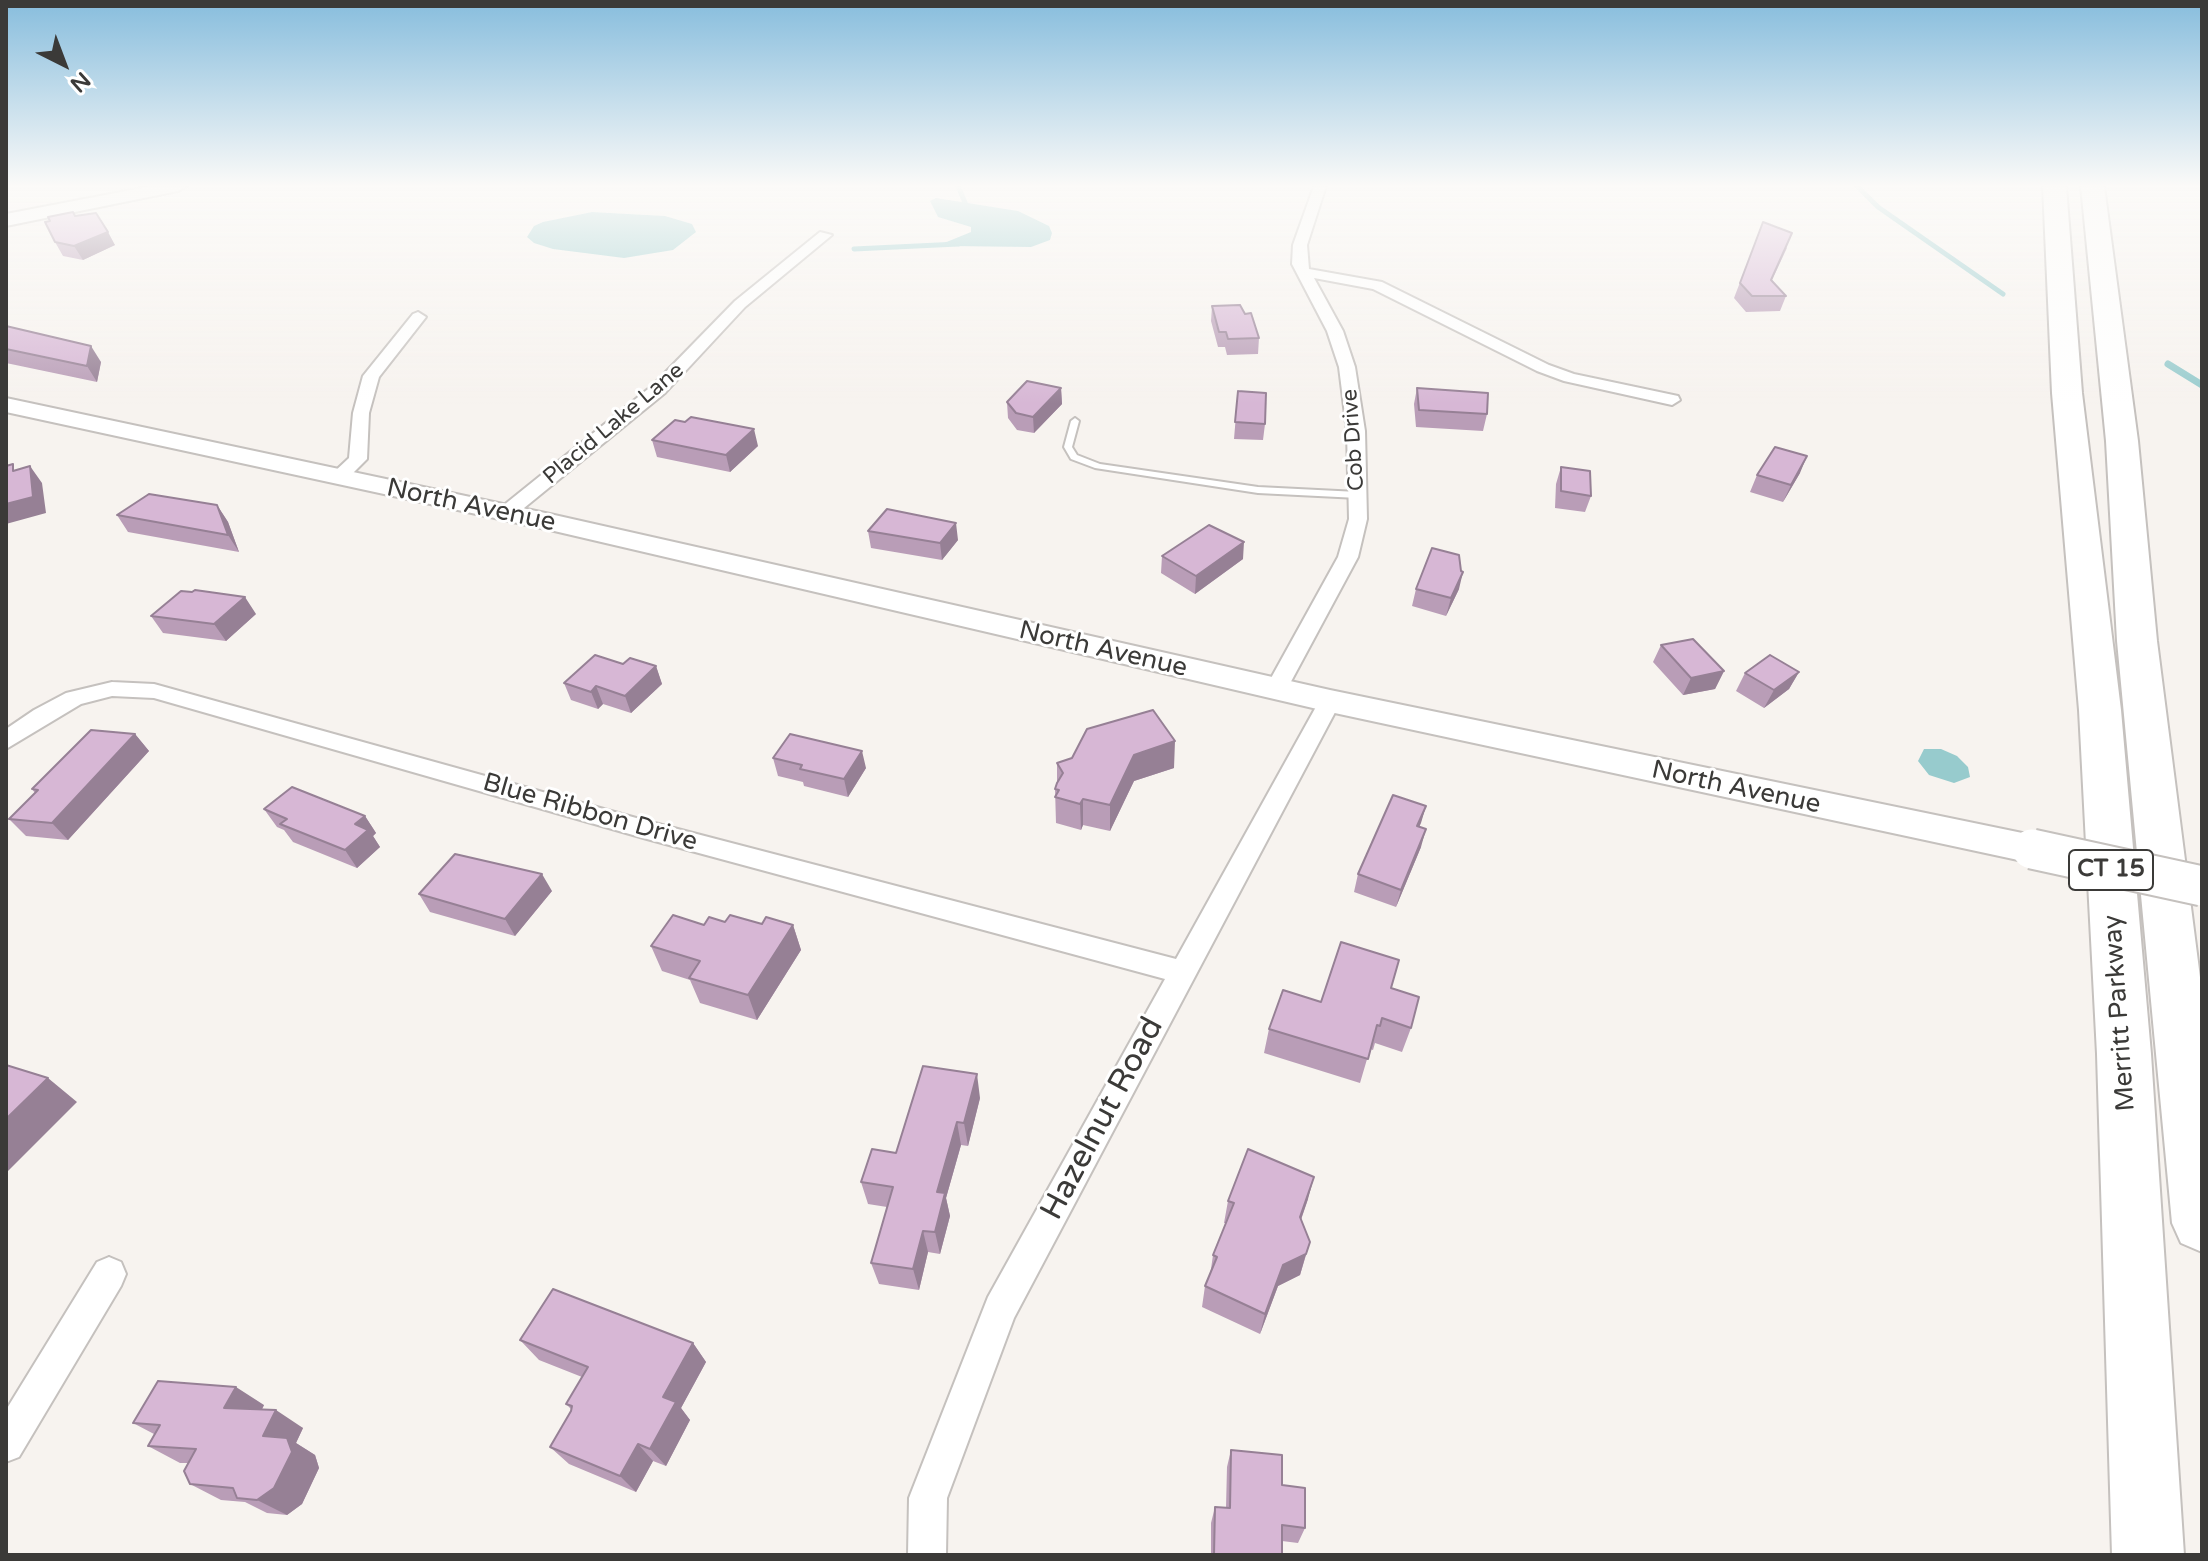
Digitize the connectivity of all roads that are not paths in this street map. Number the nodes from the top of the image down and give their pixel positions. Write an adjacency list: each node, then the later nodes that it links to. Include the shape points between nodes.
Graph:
1 (796, 259): 12 (street, Placid Lake Lane, via 740,304 659,389)
2 (1301, 259): 5 (street)
3 (2059, 259): 22 (highway, Merritt Parkway / CT 15, via 2100,710 2124,1054)
4 (2101, 259): 18 (highway, Merritt Parkway / CT 15)
5 (1302, 272): 7 (street, via 1387,289 1543,368); 11 (street, Cob Drive, via 1343,352 1354,410)
6 (418, 317): 10 (street, via 371,376 361,413 358,459)
7 (1672, 400)
8 (6, 405): 10 (street, North Avenue)
9 (1075, 421): 11 (lane, via 1068,447 1074,457 1098,466 1258,490)
10 (339, 477): 12 (street, North Avenue)
11 (1358, 495): 13 (street, Cob Drive, via 1352,547)
12 (506, 513): 13 (street, North Avenue)
13 (1276, 689): 14 (street, North Avenue)
14 (1330, 701): 16 (street, North Avenue, bridge); 17 (street, Hazelnut Road)
15 (6, 741): 17 (street, Blue Ribbon Drive, via 74,698 112,689 154,691 647,830)
16 (2202, 886)
17 (1183, 972): 21 (street, Hazelnut Road, via 1000,1309 928,1498)
18 (2202, 1223)
19 (109, 1274): 20 (street)
20 (6, 1444)
21 (927, 1555)
22 (2148, 1555)

